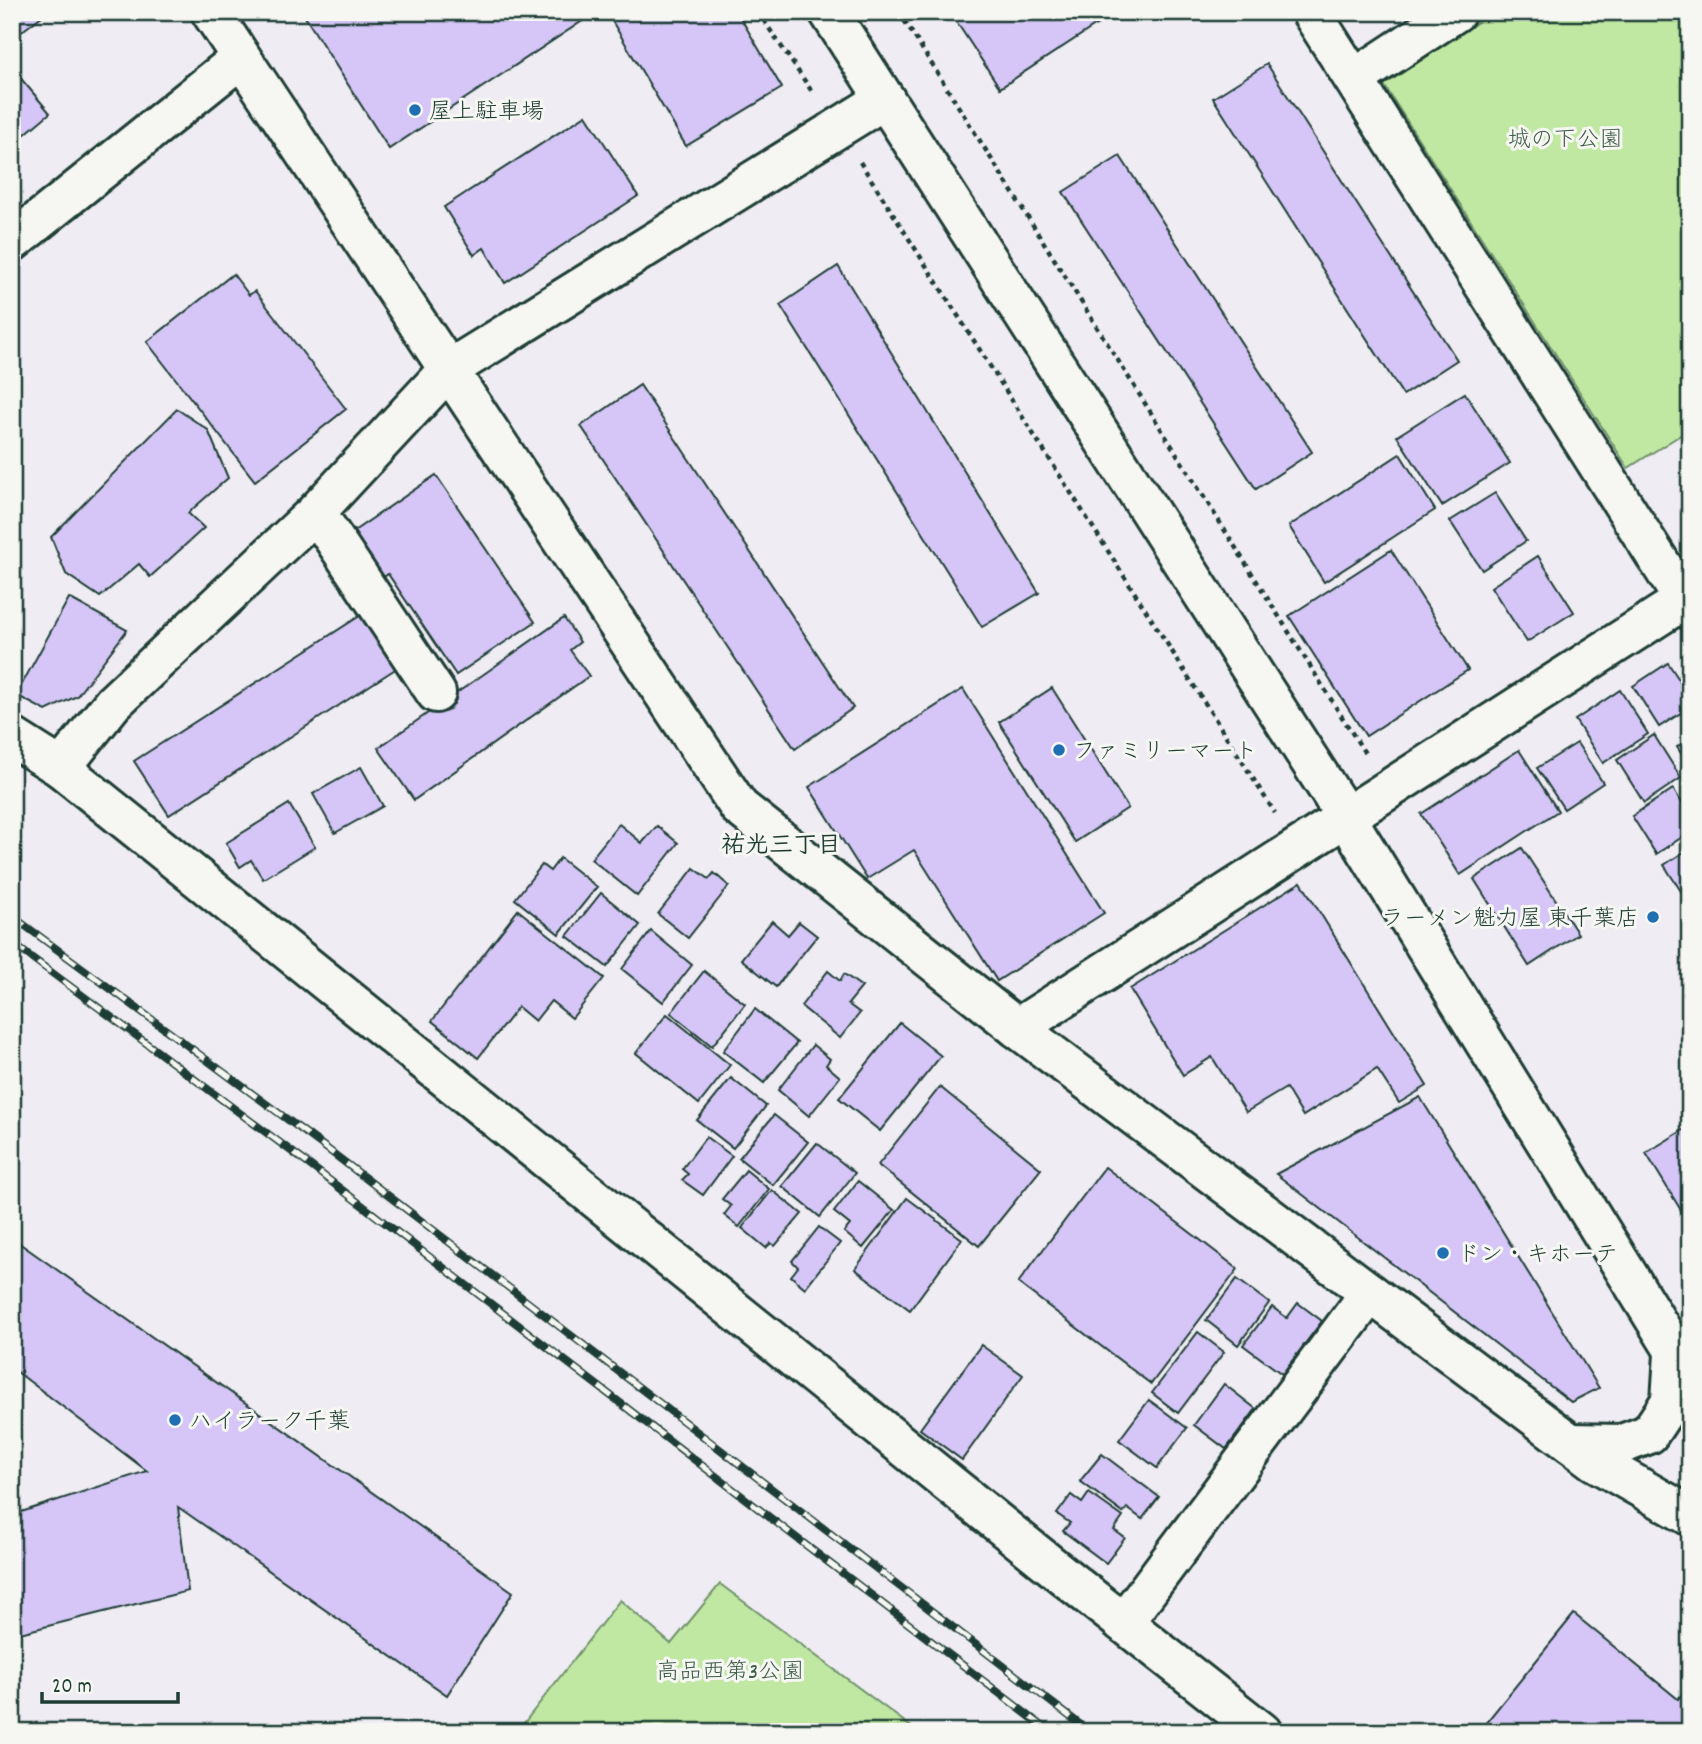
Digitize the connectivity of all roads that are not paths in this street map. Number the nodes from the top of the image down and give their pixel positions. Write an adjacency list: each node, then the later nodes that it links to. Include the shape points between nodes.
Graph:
1 (211, 12): 5 (street)
2 (830, 12): 7 (street)
3 (1311, 12): 6 (street)
4 (1456, 12): 6 (street)
5 (242, 58): 8 (street); 9 (street)
6 (1354, 79): 11 (street)
7 (885, 99): 9 (street); 15 (street)
8 (12, 242)
9 (448, 370): 10 (street); 16 (street, via 738,807)
10 (316, 512): 12 (street); 14 (street, via 113,704)
11 (1688, 602): 15 (street)
12 (436, 693)
13 (12, 737): 14 (street)
14 (61, 768): 21 (street)
15 (1346, 817): 16 (street); 18 (street)
16 (1017, 1028): 17 (street)
17 (1370, 1293): 19 (street); 21 (street)
18 (1682, 1365): 19 (street, via 1671,1401 1649,1434 1622,1444)
19 (1570, 1443): 20 (street)
20 (1690, 1516)
21 (1123, 1623): 22 (street)
22 (1262, 1732)

